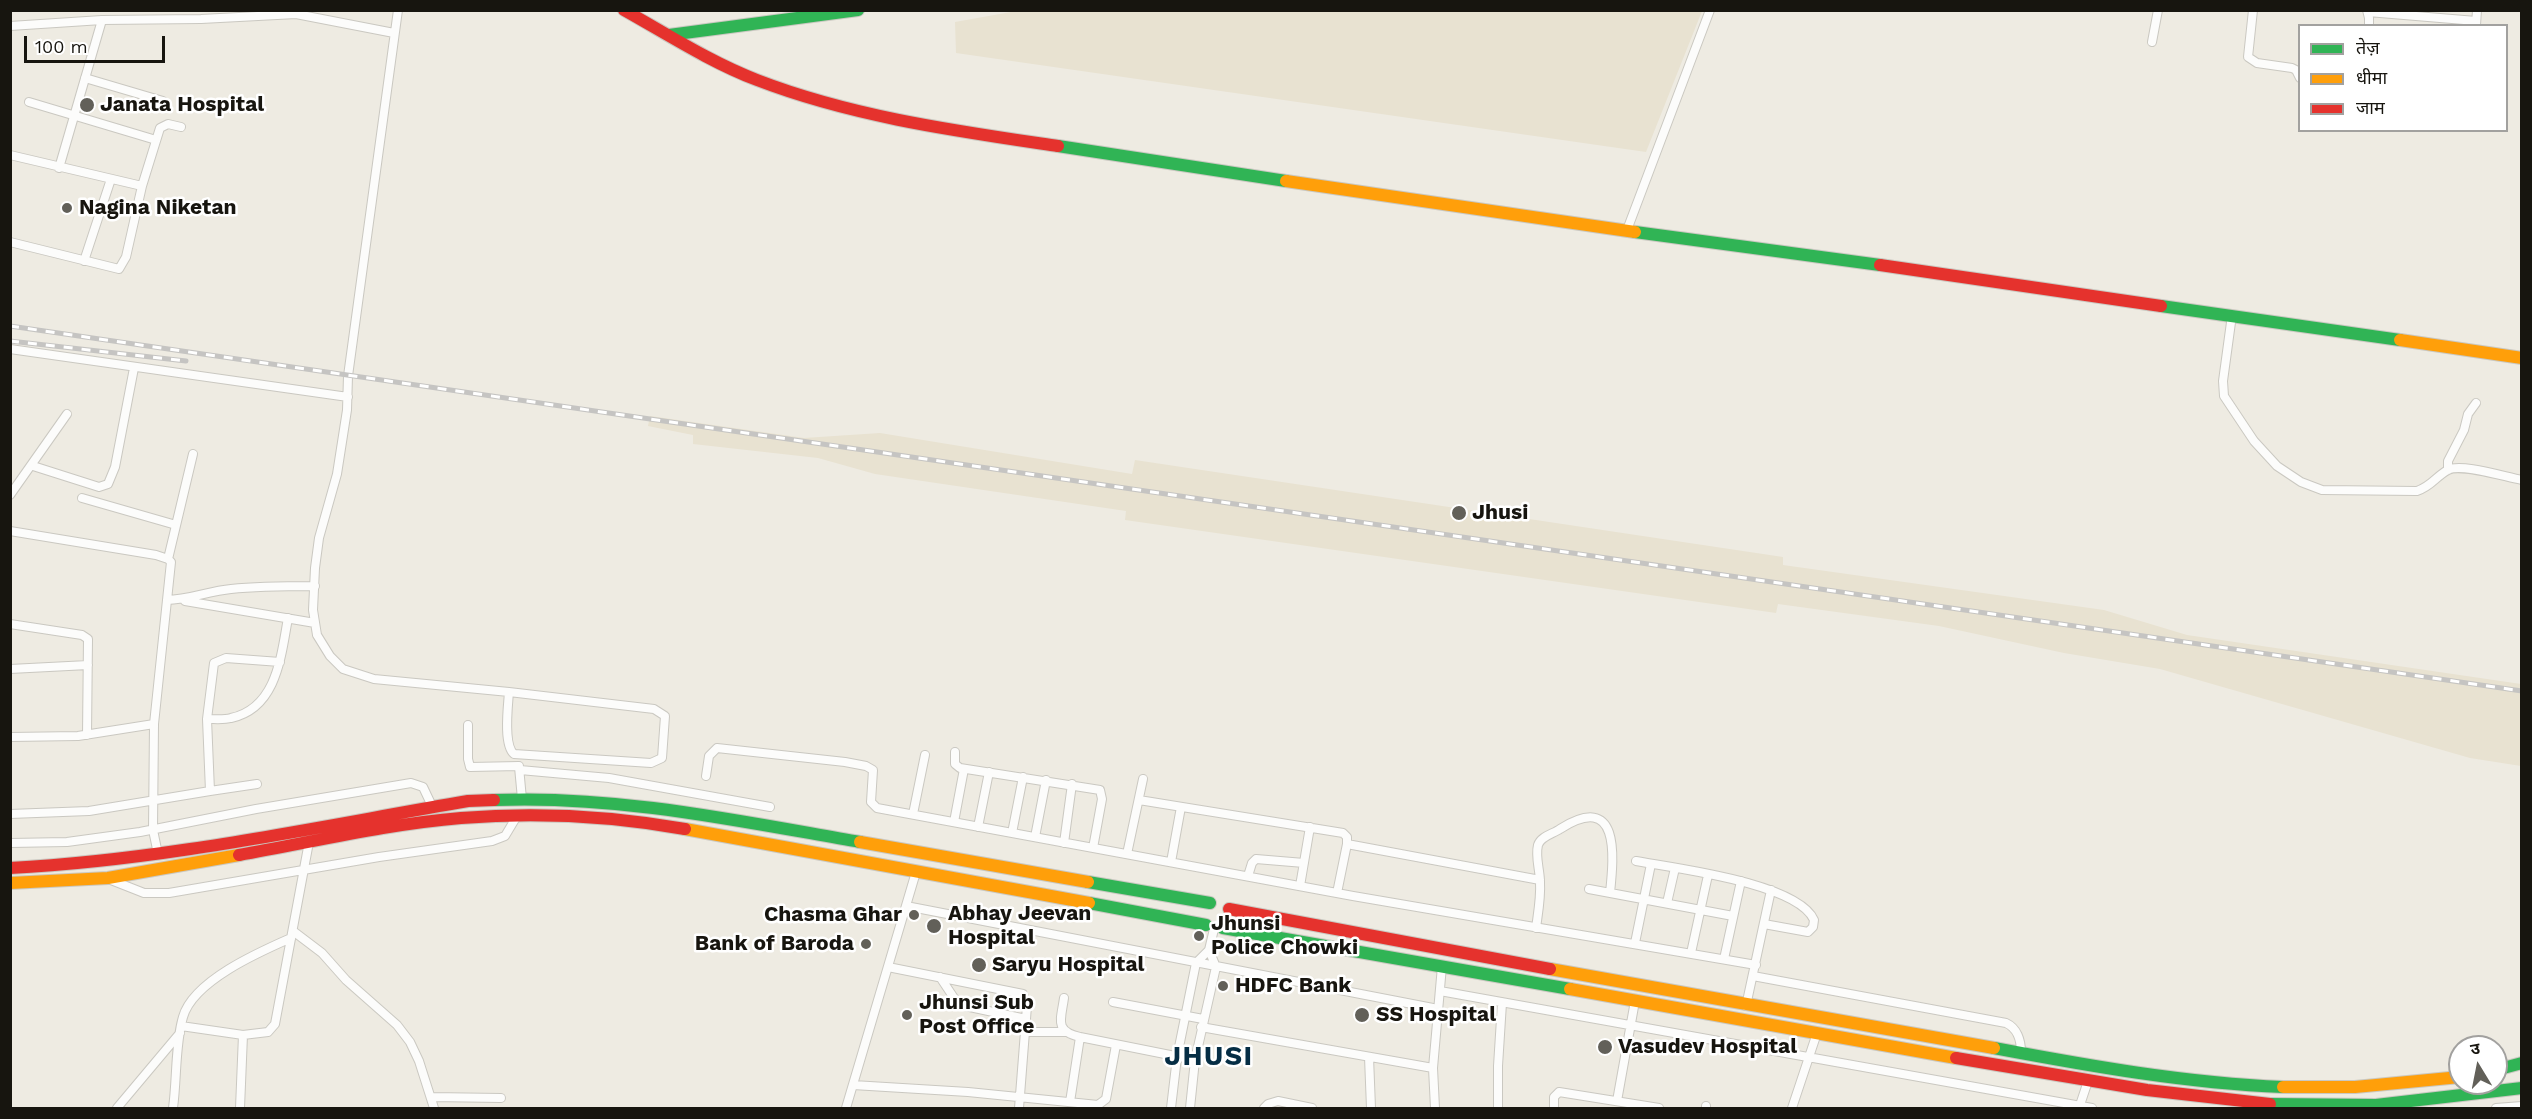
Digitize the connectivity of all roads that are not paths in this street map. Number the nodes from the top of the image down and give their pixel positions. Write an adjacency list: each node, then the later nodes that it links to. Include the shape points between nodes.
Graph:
1 (398, 10): 12 (street)
2 (624, 10): 13 (main road)
3 (858, 10): 13 (main road)
4 (1710, 10): 26 (street)
5 (2158, 10): 14 (street)
6 (2253, 10): 15 (street, via 2248,57 2257,63 2292,68)
7 (2477, 10): 10 (street)
8 (2367, 11): 10 (street)
9 (102, 20): 11 (street); 12 (street, via 296,14); 16 (street)
10 (2476, 23)
11 (10, 26)
12 (394, 33): 33 (street)
13 (669, 36): 26 (main road, via 768,83 904,121)
14 (2152, 42)
15 (2298, 74)
16 (85, 78): 17 (street); 19 (street)
17 (163, 101)
18 (29, 102): 19 (street)
19 (74, 116): 21 (street); 23 (street)
20 (181, 127): 21 (street, via 163,125)
21 (156, 140): 25 (street)
22 (10, 155): 23 (street)
23 (59, 168): 24 (street)
24 (111, 179): 25 (street); 28 (street)
25 (142, 186): 28 (street, via 123,265 114,268)
26 (1627, 230): 29 (main road)
27 (10, 242): 28 (street)
28 (84, 261)
29 (2232, 315): 31 (main road); 38 (street, via 2224,396 2254,441 2277,466 2301,482 2337,491 2417,491 2429,487)
30 (10, 349): 32 (street)
31 (2522, 358)
32 (134, 368): 33 (street); 37 (street, via 115,467 108,484 99,486)
33 (348, 397): 45 (street, via 334,486 316,552)
34 (2476, 403): 38 (street, via 2448,461)
35 (68, 414): 37 (street)
36 (193, 454): 42 (street)
37 (33, 466): 40 (street)
38 (2448, 470): 39 (street, via 2461,468)
39 (2522, 480)
40 (10, 495)
41 (82, 498): 42 (street)
42 (176, 525): 44 (street)
43 (10, 531): 44 (street)
44 (168, 559): 46 (street, via 171,568)
45 (315, 586): 47 (street, via 231,589); 49 (street)
46 (166, 600): 47 (street); 56 (street)
47 (181, 600): 48 (street)
48 (288, 618): 49 (street); 51 (street)
49 (315, 623): 54 (street, via 317,635 343,669 375,679)
50 (10, 624): 52 (street, via 86,636 90,645)
51 (280, 662): 55 (street, via 270,689 249,710 231,718); 55 (street, via 218,659 213,668)
52 (88, 665): 53 (street); 58 (street)
53 (10, 669)
54 (509, 692): 61 (street, via 508,746); 61 (street, via 654,709 665,716 662,758 656,762)
55 (207, 719): 72 (street)
56 (154, 724): 58 (street); 76 (street)
57 (468, 725): 64 (street, via 470,768)
58 (87, 735): 59 (street)
59 (10, 737)
60 (955, 752): 63 (street, via 955,764)
61 (520, 755): 64 (street)
62 (925, 755): 80 (street)
63 (964, 769): 65 (street); 82 (street)
64 (520, 770): 73 (street); 77 (street, via 609,778)
65 (989, 772): 67 (street); 84 (street)
66 (706, 776): 80 (street, via 709,756 717,748 845,762 873,770 873,805)
67 (1023, 777): 69 (street); 86 (street)
68 (1143, 779): 75 (street)
69 (1046, 780): 71 (street); 87 (street)
70 (257, 784): 72 (street)
71 (1072, 784): 90 (street); 92 (street, via 1097,788 1102,793)
72 (210, 791): 76 (street)
73 (521, 794): 74 (main road, via 468,801); 115 (main road, via 674,810)
74 (430, 800): 85 (street, via 423,787 411,783 256,809); 93 (main road)
75 (1139, 800): 78 (street); 94 (street)
76 (153, 802): 79 (street, via 89,811); 85 (street)
77 (770, 807)
78 (1181, 807): 83 (street); 96 (street)
79 (10, 814)
80 (913, 814): 82 (street)
81 (518, 815): 89 (main road, via 430,821); 101 (street, via 505,836 492,841); 102 (main road, via 664,825)
82 (954, 822): 84 (street)
83 (1311, 826): 91 (street, via 1343,833); 97 (street)
84 (978, 827): 86 (street)
85 (154, 832): 88 (street, via 67,842); 93 (street)
86 (1012, 833): 87 (street)
87 (1035, 837): 90 (street)
88 (10, 843)
89 (309, 843): 101 (street); 105 (main road)
90 (1064, 843): 92 (street)
91 (1347, 844): 106 (street); 112 (street)
92 (1093, 848): 94 (street)
93 (156, 849): 99 (main road, via 71,865)
94 (1127, 854): 96 (street)
95 (1636, 861): 98 (street)
96 (1171, 862): 104 (street)
97 (1304, 863): 104 (street, via 1256,859); 109 (street)
98 (1651, 864): 100 (street); 114 (street)
99 (10, 868)
100 (1675, 868): 103 (street); 116 (street)
101 (304, 870): 105 (street, via 158,894 144,893); 124 (street)
102 (916, 872): 117 (street); 122 (main road)
103 (1708, 875): 107 (street); 119 (street)
104 (1248, 876): 109 (street)
105 (108, 878): 108 (main road)
106 (1540, 880): 113 (street, via 1539,842 1573,820 1588,817 1604,824 1611,835); 123 (street)
107 (1741, 880): 111 (street); 120 (street)
108 (10, 883)
109 (1300, 886): 112 (street)
110 (1589, 890): 113 (street)
111 (1771, 890): 121 (street); 121 (street, via 1815,920 1808,932)
112 (1337, 893): 123 (street)
113 (1610, 893): 114 (street)
114 (1644, 899): 116 (street); 125 (street)
115 (1210, 903): 118 (main road, via 1218,901); 122 (main road, via 1203,913)
116 (1667, 903): 119 (street)
117 (906, 906): 129 (street); 132 (street)
118 (1229, 909): 122 (main road, via 1230,917); 139 (main road)
119 (1701, 909): 120 (street); 127 (street)
120 (1733, 916): 128 (street)
121 (1764, 924): 130 (street)
122 (1214, 927): 126 (street); 131 (main road)
123 (1536, 928): 125 (street)
124 (292, 934): 147 (street, via 204,988 186,1008); 151 (street, via 275,1024 268,1032); 164 (street, via 322,953 397,1025 419,1061)
125 (1635, 943): 127 (street)
126 (1209, 950): 129 (street); 133 (street)
127 (1691, 953): 128 (street)
128 (1724, 959): 130 (street)
129 (1196, 963): 133 (street); 143 (street)
130 (1756, 965): 135 (street)
131 (1442, 966): 136 (street); 138 (main road)
132 (888, 967): 134 (street); 162 (street)
133 (1216, 967): 142 (street); 145 (street)
134 (940, 977): 144 (street, via 954,998 965,1006); 144 (street, via 1018,992 1026,999)
135 (1753, 978): 139 (street); 154 (street, via 2006,1023 2016,1032)
136 (1440, 991): 141 (street); 142 (street)
137 (1064, 998): 149 (street, via 1060,1023)
138 (1635, 1000): 146 (street); 150 (main road)
139 (1747, 1001): 154 (main road)
140 (1113, 1002): 143 (street)
141 (1502, 1003): 146 (street); 185 (street)
142 (1438, 1009): 159 (street)
143 (1185, 1016): 145 (street); 155 (street)
144 (1026, 1019): 148 (street)
145 (1202, 1023): 156 (street); 158 (street)
146 (1631, 1026): 157 (street); 167 (street)
147 (181, 1029): 151 (street); 173 (street); 174 (street)
148 (1025, 1032): 149 (street); 165 (street)
149 (1065, 1032): 152 (street)
150 (1816, 1033): 157 (street); 161 (main road)
151 (243, 1035): 175 (street)
152 (1080, 1037): 153 (street); 168 (street)
153 (1116, 1045): 155 (street); 168 (street, via 1104,1103)
154 (2021, 1047): 160 (main road, via 2177,1079 2272,1087 2387,1085)
155 (1177, 1057): 158 (street); 179 (street)
156 (1369, 1057): 159 (street); 183 (street)
157 (1810, 1057): 172 (street); 188 (street)
158 (1194, 1060): 180 (street)
159 (1433, 1068): 184 (street)
160 (2448, 1078)
161 (2088, 1082): 170 (main road); 172 (street)
162 (853, 1085): 165 (street); 177 (street)
163 (2522, 1088): 170 (main road, via 2380,1104)
164 (431, 1097): 166 (street); 176 (street)
165 (1020, 1097): 168 (street); 178 (street)
166 (501, 1098)
167 (1617, 1101): 169 (street); 187 (street)
168 (1071, 1102)
169 (1606, 1104): 186 (street, via 1559,1092 1554,1097)
170 (2239, 1106)
171 (2522, 1106): 190 (street)
172 (2079, 1107): 189 (street)
173 (117, 1108)
174 (173, 1108)
175 (240, 1108)
176 (434, 1108)
177 (846, 1108)
178 (1019, 1108)
179 (1171, 1108)
180 (1190, 1108)
181 (1264, 1108): 182 (street, via 1278,1101)
182 (1312, 1108)
183 (1371, 1108)
184 (1435, 1108)
185 (1498, 1108)
186 (1554, 1108)
187 (1659, 1108)
188 (1792, 1108)
189 (2092, 1108)
190 (2496, 1108)

